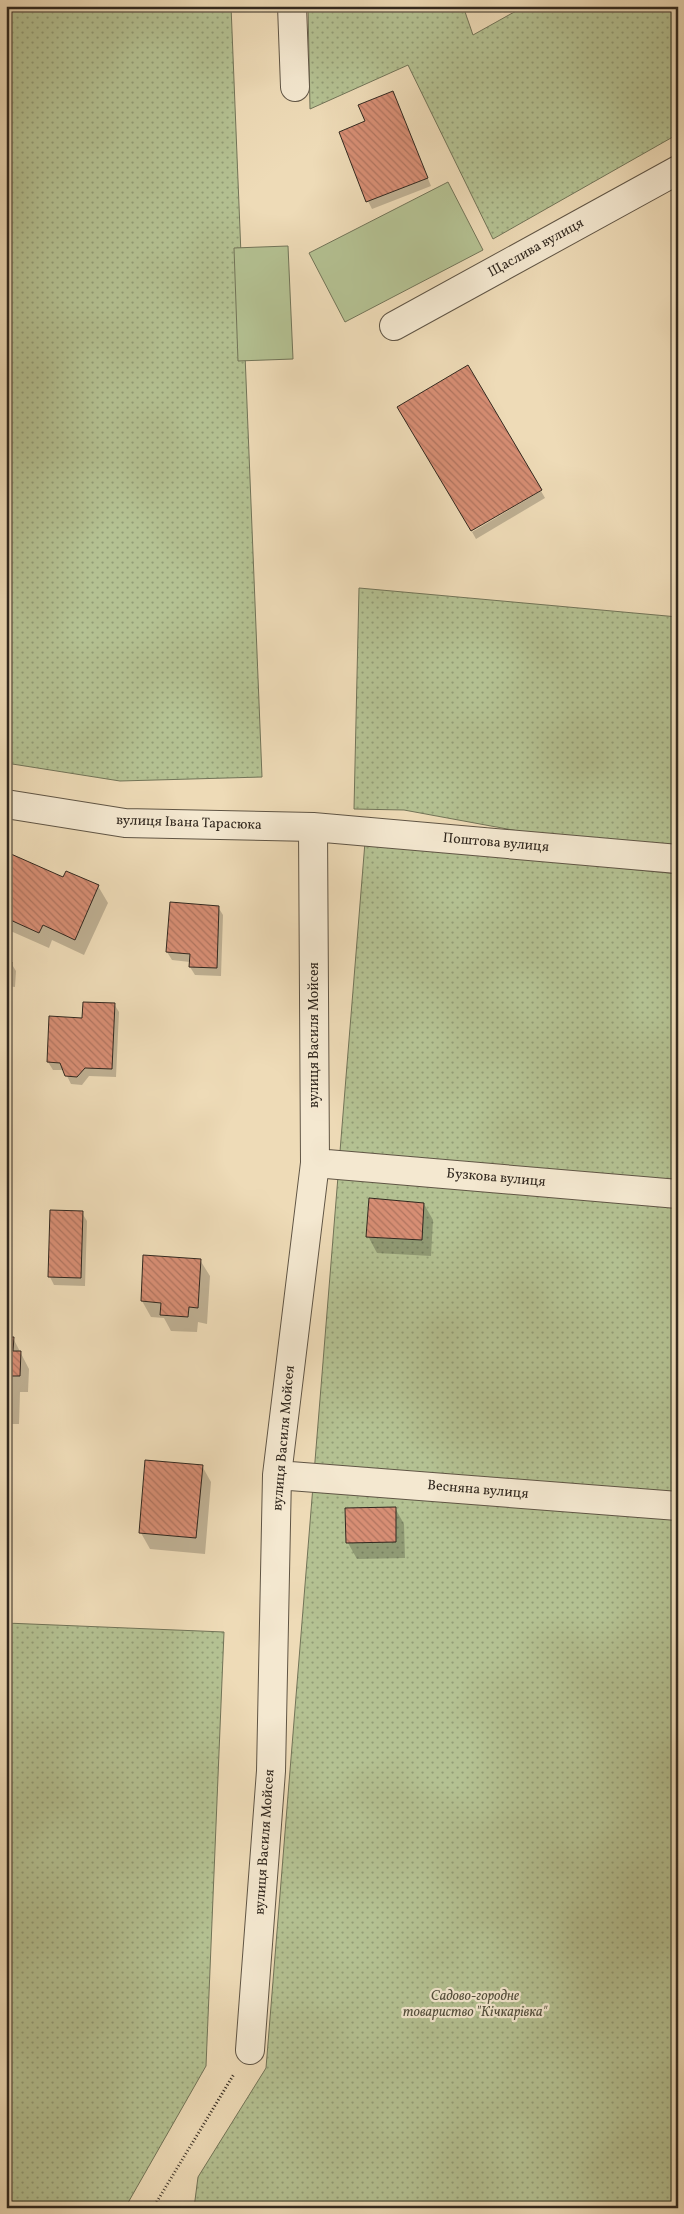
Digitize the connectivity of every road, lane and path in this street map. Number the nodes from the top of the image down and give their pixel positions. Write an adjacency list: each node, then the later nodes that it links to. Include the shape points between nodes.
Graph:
1 (292, 6): 2 (street)
2 (295, 87)
3 (678, 170): 4 (street, Щаслива вулиця)
4 (394, 326)
5 (6, 804): 6 (street, вулиця Івана Тарасюка, via 126,823)
6 (313, 827): 7 (street, Поштова вулиця); 8 (street, вулиця Василя Мойсея)
7 (678, 859)
8 (315, 1162): 9 (street, Бузкова вулиця); 10 (street, вулиця Василя Мойсея)
9 (678, 1194)
10 (277, 1474): 11 (street, Весняна вулиця); 12 (street, вулиця Василя Мойсея, via 271,1771)
11 (678, 1506)
12 (250, 2050): 13 (path)
13 (152, 2208)

